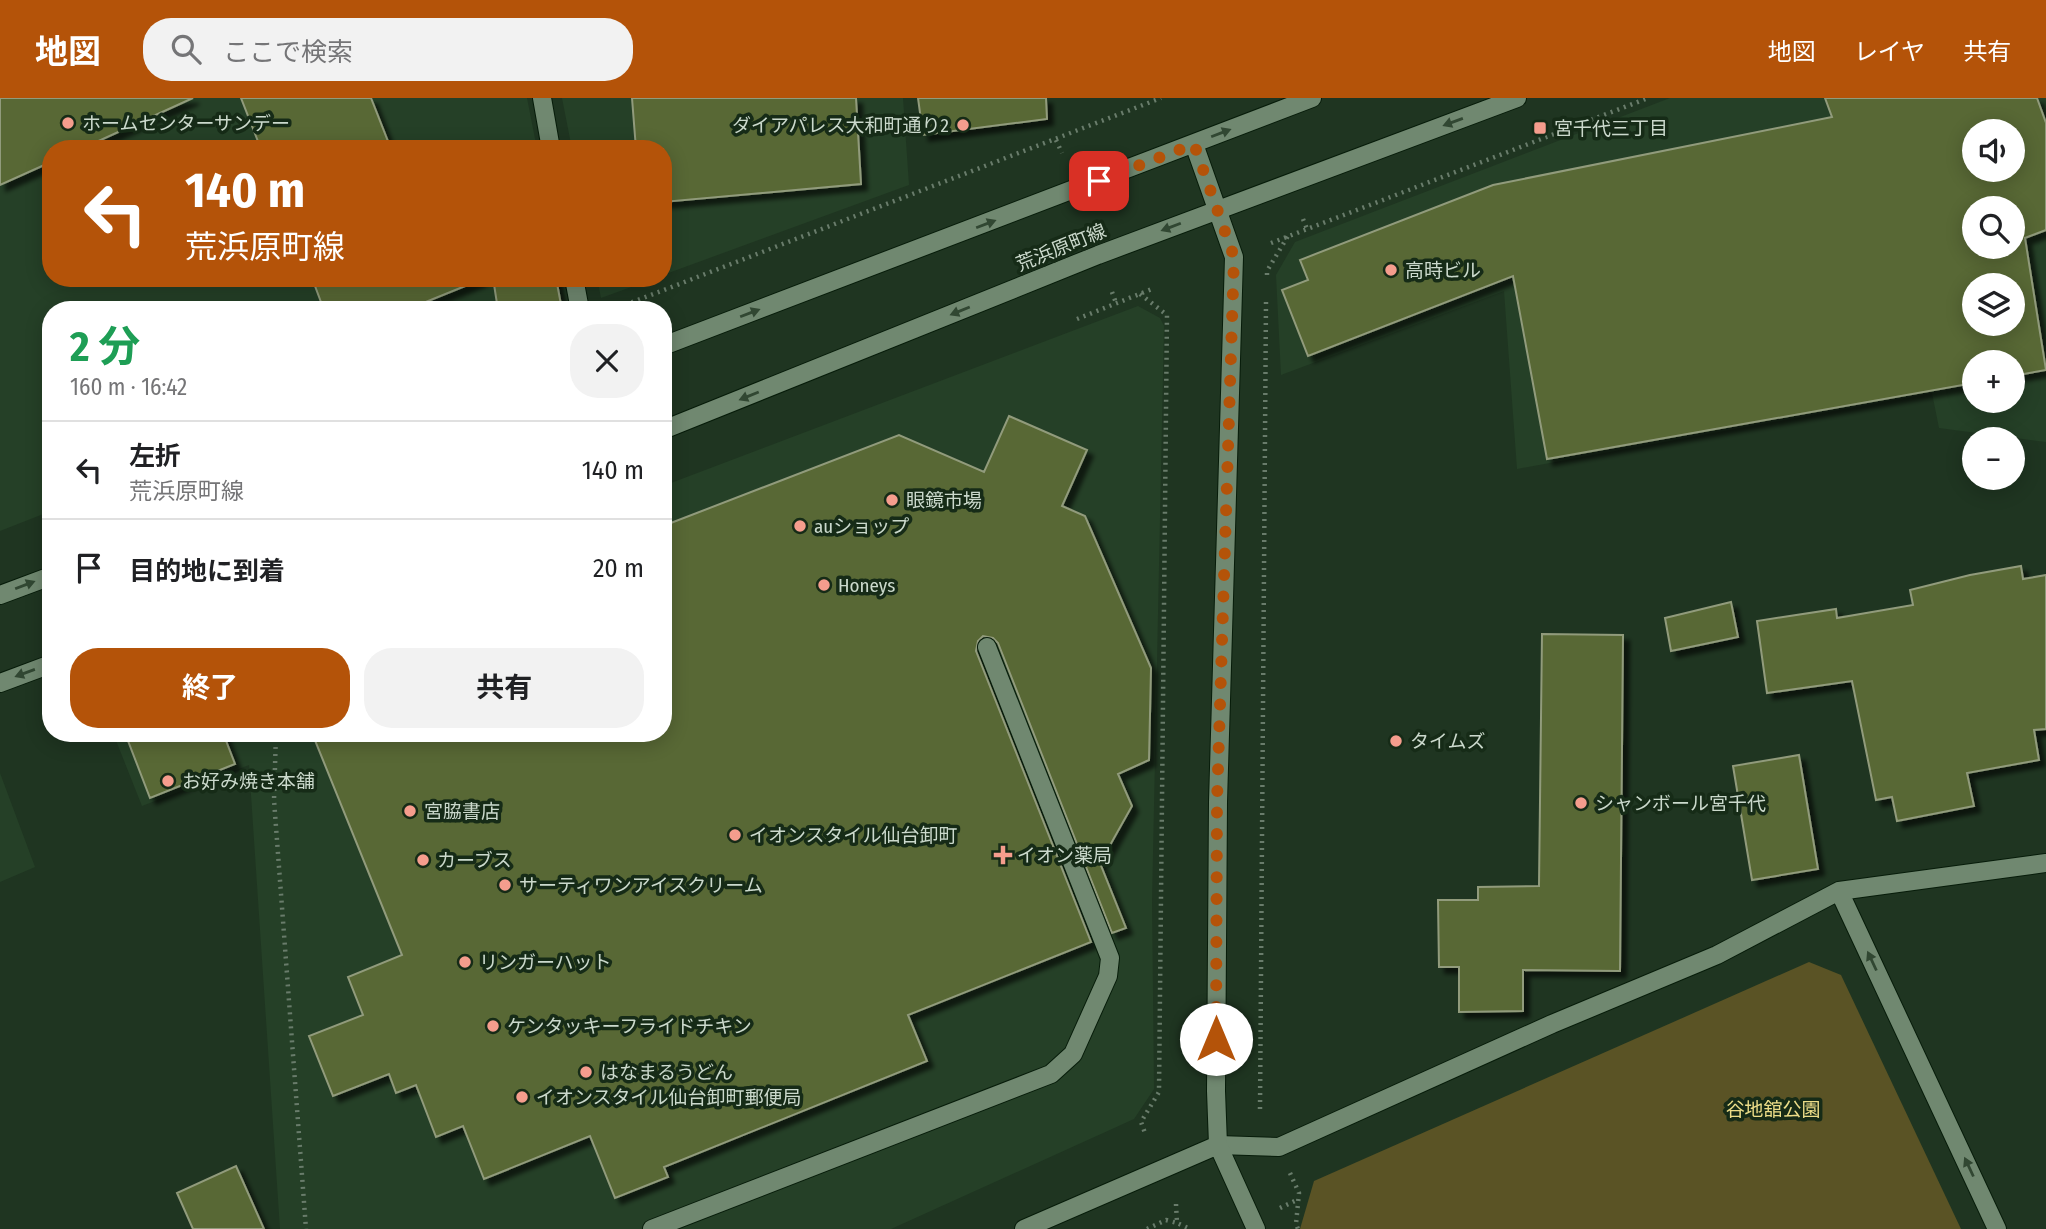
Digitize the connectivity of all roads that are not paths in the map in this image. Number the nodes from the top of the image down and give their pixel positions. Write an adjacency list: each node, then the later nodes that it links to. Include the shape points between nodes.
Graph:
1 (542, 98): 4 (street)
2 (1312, 98): 5 (street, one-way to 2)
3 (1517, 98): 6 (street, 荒浜原町線, one-way to 6)
4 (549, 140)
5 (1194, 144): 6 (street); 7 (street, one-way to 5)
6 (1219, 209): 8 (street, 荒浜原町線, one-way to 8); 16 (street, via 1234,257 1217,802)
7 (672, 343)
8 (672, 426)
9 (42, 579): 10 (street, one-way to 9)
10 (0, 595)
11 (987, 647): 17 (street, via 1110,958 1108,976 1073,1054 1051,1074)
12 (42, 667): 13 (street, one-way to 13)
13 (0, 683)
14 (2046, 863): 15 (street)
15 (1839, 891): 16 (street, via 1717,955 1279,1147); 20 (street, one-way to 15)
16 (1218, 1145): 18 (street); 19 (street)
17 (652, 1229)
18 (1024, 1229)
19 (1256, 1229)
20 (1997, 1229)

